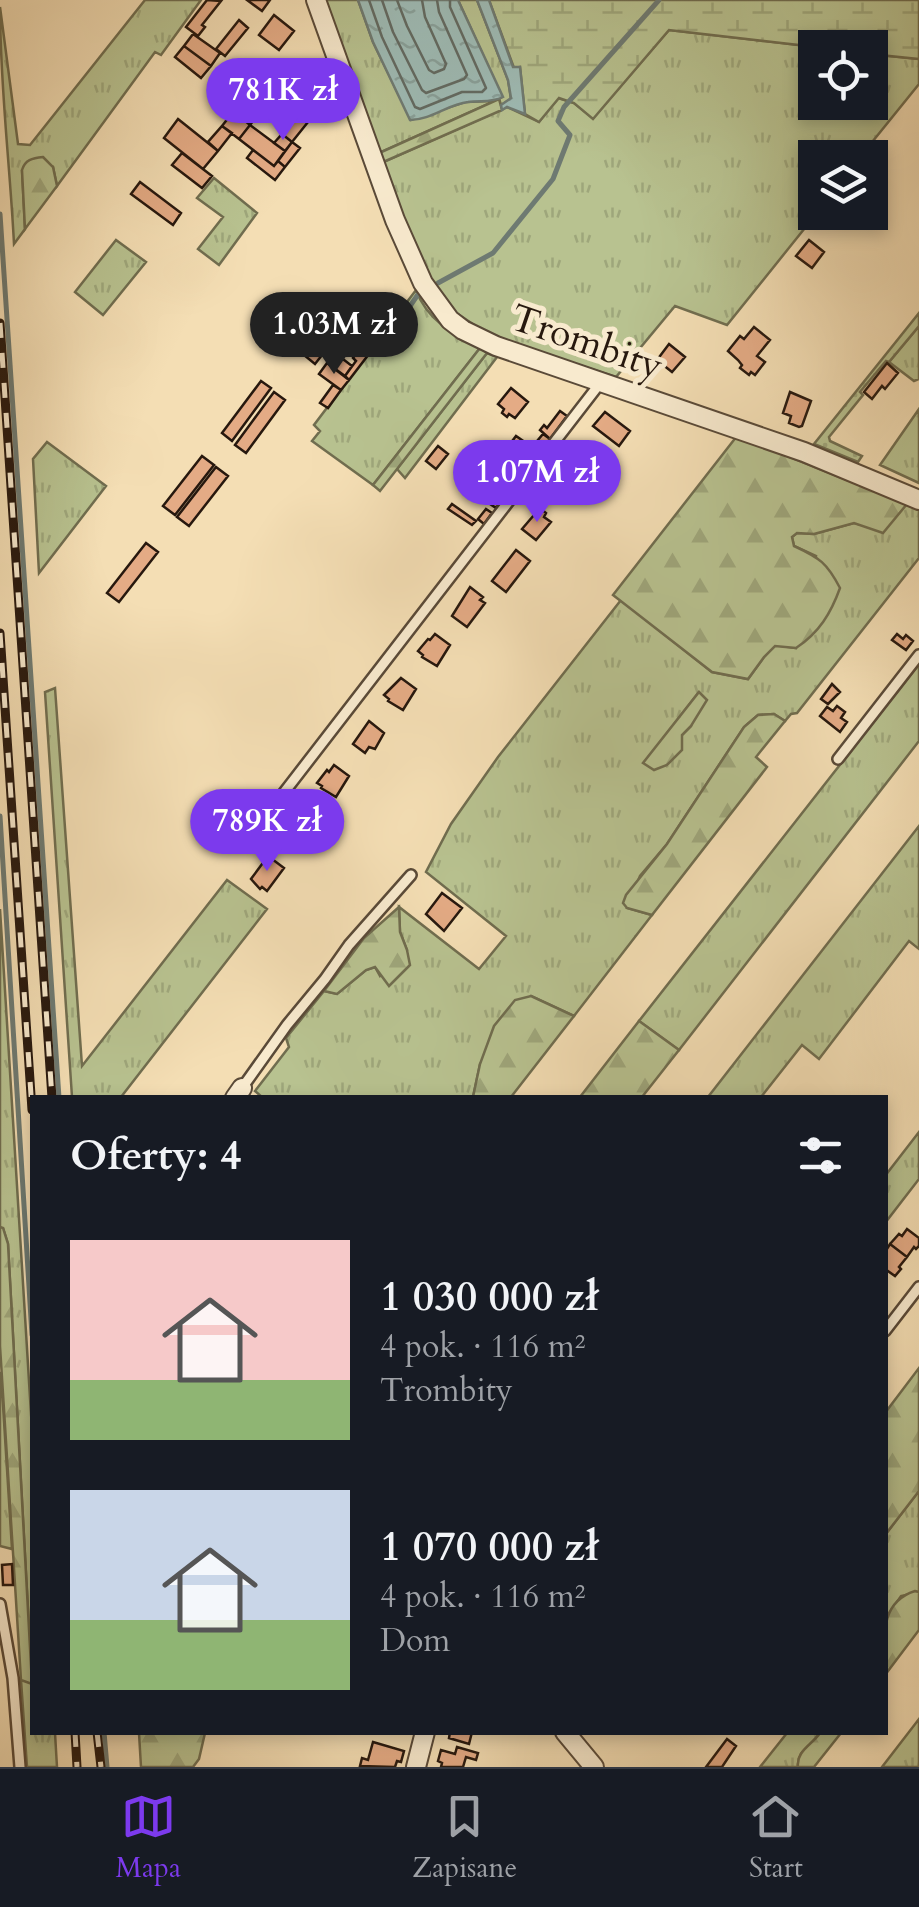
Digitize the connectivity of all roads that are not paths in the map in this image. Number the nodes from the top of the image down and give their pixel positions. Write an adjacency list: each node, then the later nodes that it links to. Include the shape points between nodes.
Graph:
1 (316, 0): 2 (street, Trombity, via 395,220 439,306 478,338)
2 (601, 382): 3 (street, Trombity); 6 (lane)
3 (919, 500)
4 (919, 656): 5 (lane)
5 (838, 759)
6 (245, 843)
7 (411, 875): 8 (lane, via 349,945)
8 (238, 1093)
9 (919, 1287): 10 (lane)
10 (888, 1326)
11 (0, 1604): 14 (lane)
12 (425, 1735): 15 (street)
13 (567, 1735): 16 (street)
14 (20, 1767)
15 (416, 1767)
16 (594, 1767)

